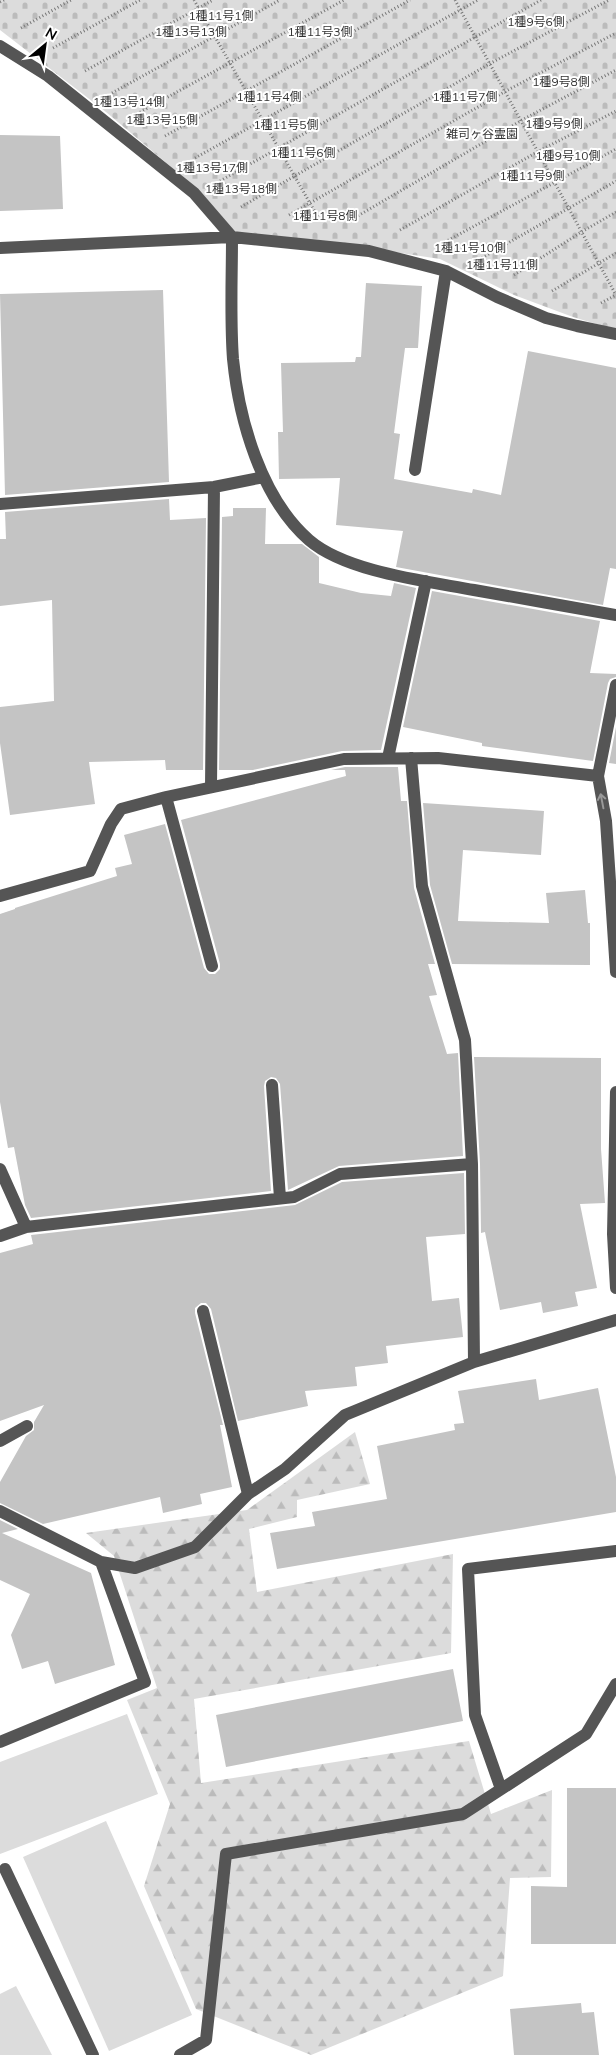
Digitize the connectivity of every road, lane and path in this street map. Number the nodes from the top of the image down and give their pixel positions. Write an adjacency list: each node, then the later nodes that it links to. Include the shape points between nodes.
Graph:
1 (4, 0): 13 (path)
2 (71, 0): 16 (path)
3 (140, 0): 21 (path)
4 (194, 0): 14 (path)
5 (213, 0): 14 (path)
6 (280, 0): 18 (path)
7 (344, 0): 22 (path)
8 (410, 0): 26 (path)
9 (455, 0): 15 (path)
10 (478, 0): 15 (path)
11 (542, 0): 19 (path)
12 (609, 0): 23 (path)
13 (0, 2)
14 (198, 8): 18 (path); 25 (path)
15 (461, 10): 19 (path); 31 (path)
16 (20, 28)
17 (616, 33): 27 (path)
18 (214, 36): 22 (path); 28 (path)
19 (475, 36): 23 (path); 34 (path)
20 (0, 46): 25 (street)
21 (50, 50)
22 (230, 63): 26 (path); 30 (path)
23 (491, 63): 27 (path); 38 (path)
24 (616, 70): 32 (path)
25 (60, 85): 51 (street, via 194,193)
26 (245, 90): 31 (path); 33 (path)
27 (506, 91): 32 (path); 42 (path)
28 (106, 96)
29 (616, 111): 36 (path)
30 (134, 116)
31 (262, 120): 34 (path); 37 (path)
32 (522, 120): 36 (path); 47 (path)
33 (161, 138)
34 (278, 148): 38 (path); 41 (path)
35 (616, 149): 40 (path)
36 (539, 152): 40 (path); 50 (path)
37 (187, 162)
38 (294, 176): 42 (path); 44 (path)
39 (616, 181): 43 (path)
40 (556, 182): 43 (path); 52 (path)
41 (215, 184)
42 (310, 203): 46 (path); 48 (path)
43 (569, 206): 49 (path); 55 (path)
44 (238, 209)
45 (616, 212): 49 (path)
46 (288, 216)
47 (345, 224)
48 (323, 226)
49 (583, 231): 56 (path); 58 (path)
50 (393, 234)
51 (232, 237): 53 (street); 57 (street, via 369,251); 63 (street, via 233,358 242,418)
52 (442, 244)
53 (0, 248)
54 (616, 253): 56 (path)
55 (475, 262)
56 (599, 262): 59 (path); 60 (path)
57 (446, 272): 61 (street, via 546,318); 62 (street)
58 (508, 279)
59 (544, 295)
60 (616, 295)
61 (616, 334)
62 (415, 470)
63 (264, 477): 64 (street); 66 (street, via 290,521 310,541 333,556 364,567)
64 (214, 487): 65 (street); 72 (street)
65 (0, 504)
66 (426, 581): 67 (street); 69 (street)
67 (616, 615)
68 (616, 684): 71 (street)
69 (388, 758): 70 (street); 72 (street, via 344,759)
70 (411, 758): 71 (street, via 438,758); 80 (street, via 422,886 465,1040)
71 (598, 776): 74 (street, one-way to 71)
72 (211, 787): 73 (street)
73 (166, 797): 75 (street, via 121,809 90,871); 76 (street)
74 (611, 822): 77 (street)
75 (0, 894)
76 (212, 966)
77 (616, 972)
78 (272, 1085): 82 (street)
79 (616, 1092): 85 (street, via 613,1234)
80 (472, 1164): 82 (street, via 340,1174 294,1197); 88 (street)
81 (0, 1169): 83 (street)
82 (280, 1198): 83 (street)
83 (26, 1227): 84 (street)
84 (0, 1236)
85 (616, 1288)
86 (203, 1311): 91 (street)
87 (616, 1320): 88 (street)
88 (474, 1362): 91 (street, via 345,1415 285,1469)
89 (27, 1426): 90 (street)
90 (0, 1441)
91 (248, 1494): 94 (street, via 195,1547 134,1568)
92 (0, 1511): 94 (street)
93 (616, 1551): 97 (street, via 468,1569 476,1715)
94 (101, 1562): 96 (street, via 145,1682)
95 (616, 1684): 97 (street, via 586,1734)
96 (0, 1742)
97 (501, 1789): 100 (street, via 463,1814 226,1854 206,2040)
98 (5, 1869): 99 (street)
99 (93, 2055)
100 (180, 2055)

